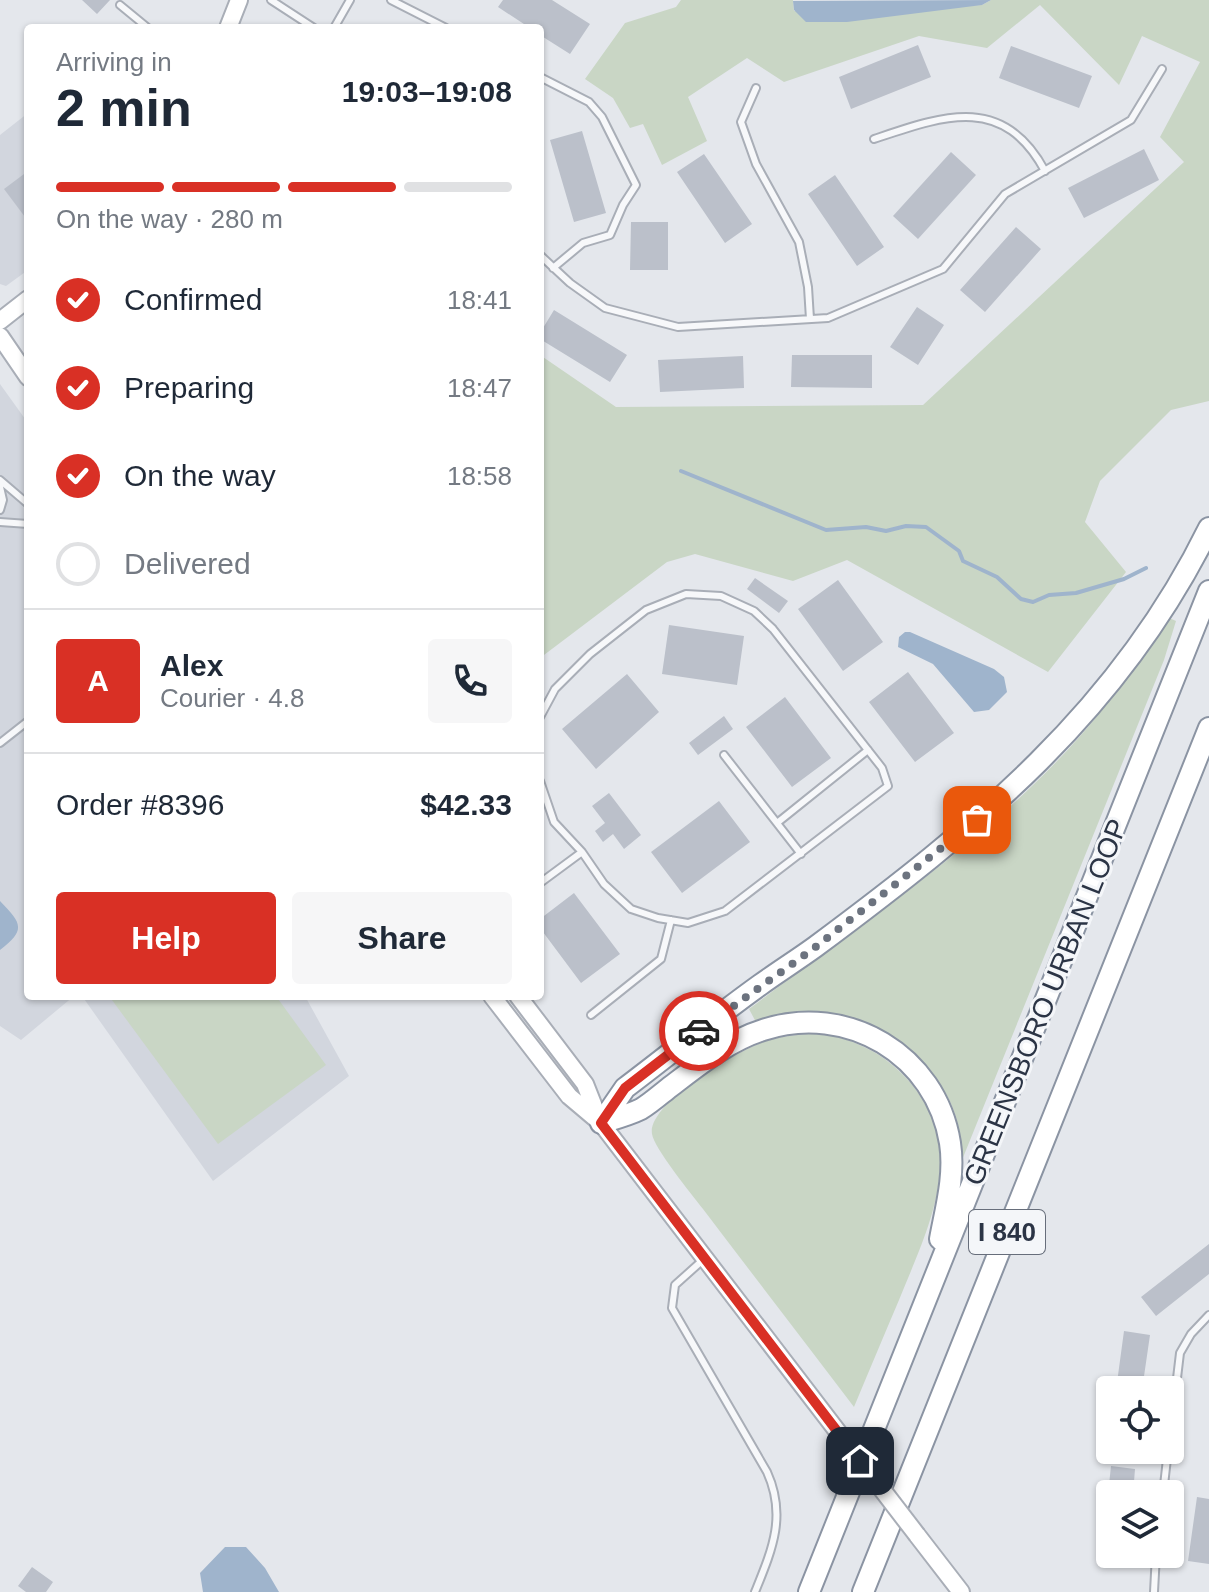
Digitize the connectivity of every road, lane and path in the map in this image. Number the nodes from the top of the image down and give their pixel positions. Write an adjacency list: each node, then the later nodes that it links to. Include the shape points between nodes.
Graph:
1 (239, 0): 7 (main road)
2 (271, 0): 8 (lane)
3 (350, 0): 9 (lane)
4 (391, 0): 10 (lane)
5 (120, 5): 6 (lane)
6 (143, 24)
7 (230, 24)
8 (308, 24)
9 (336, 24)
10 (438, 24)
11 (1162, 69): 15 (lane, via 1131,120)
12 (544, 79): 17 (lane, via 589,102 636,185 610,235 583,243)
13 (756, 88): 19 (lane, via 741,122 756,164 799,242)
14 (874, 139): 15 (lane, via 970,114 1013,130)
15 (1045, 171): 19 (lane, via 1005,194 943,269 828,318)
16 (544, 259): 17 (lane)
17 (553, 268): 19 (lane, via 605,308 678,327)
18 (24, 302): 20 (main road)
19 (810, 319)
20 (0, 321)
21 (0, 336): 22 (main road)
22 (24, 371)
23 (0, 480): 25 (lane)
24 (0, 487): 26 (lane)
25 (24, 501)
26 (0, 510)
27 (0, 522): 28 (lane)
28 (24, 524)
29 (1209, 528): 46 (highway, via 1127,662 1024,779 919,867 625,1088)
30 (1209, 591): 48 (highway, GREENSBORO URBAN LOOP / I 840)
31 (544, 710): 35 (lane, via 555,689 590,654 646,610 686,594 721,596 754,611 773,629)
32 (24, 724): 34 (lane)
33 (1209, 728): 54 (highway, GREENSBORO URBAN LOOP / I 840)
34 (0, 743)
35 (868, 750): 38 (lane); 40 (lane, via 888,786)
36 (724, 755): 38 (lane)
37 (544, 793): 39 (lane, via 554,822)
38 (777, 823): 40 (lane)
39 (582, 852): 41 (lane); 42 (lane, via 604,884 631,909)
40 (801, 854): 42 (lane, via 725,911 688,923)
41 (544, 880)
42 (671, 920): 45 (lane, via 661,959)
43 (495, 1000): 46 (main road, via 569,1096)
44 (521, 1000): 46 (main road, via 585,1084)
45 (591, 1015)
46 (601, 1123): 47 (main road); 48 (highway, via 641,1109 716,1053 762,1030 812,1022 845,1026 877,1039 921,1076 948,1129 951,1179)
47 (704, 1259): 52 (lane, via 675,1285 672,1308 776,1496 776,1535); 55 (main road, bridge)
48 (930, 1289): 53 (highway, GREENSBORO URBAN LOOP / I 840)
49 (1209, 1315): 50 (lane, via 1180,1353)
50 (1177, 1376)
51 (1155, 1568): 56 (lane)
52 (755, 1592)
53 (809, 1592)
54 (863, 1592)
55 (961, 1592)
56 (1154, 1592)

